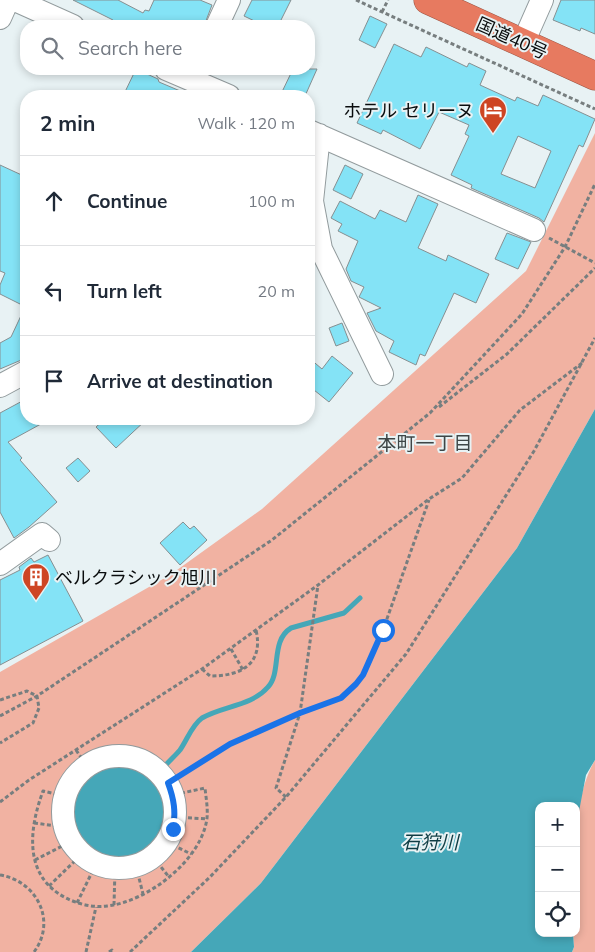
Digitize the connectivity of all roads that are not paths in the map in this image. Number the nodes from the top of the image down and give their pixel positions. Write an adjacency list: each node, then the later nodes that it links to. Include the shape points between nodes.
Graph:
1 (8, 0): 6 (street)
2 (15, 0): 7 (street)
3 (229, 0): 8 (street)
4 (428, 0): 9 (highway, 国道40号)
5 (542, 0): 9 (street)
6 (0, 18)
7 (59, 20)
8 (220, 20)
9 (523, 43): 11 (highway, 国道40号)
10 (178, 75): 12 (street)
11 (595, 76)
12 (192, 82): 13 (street)
13 (213, 90)
14 (315, 133): 16 (street)
15 (315, 217): 17 (street, via 321,249)
16 (538, 232)
17 (382, 374)
18 (20, 375): 19 (street)
19 (0, 386)
20 (49, 540): 21 (street, via 42,534)
21 (0, 564)
22 (110, 853): 22 (street, via 62,811 64,796 81,758 98,760 126,756 141,760 154,767 172,798 173,829)

